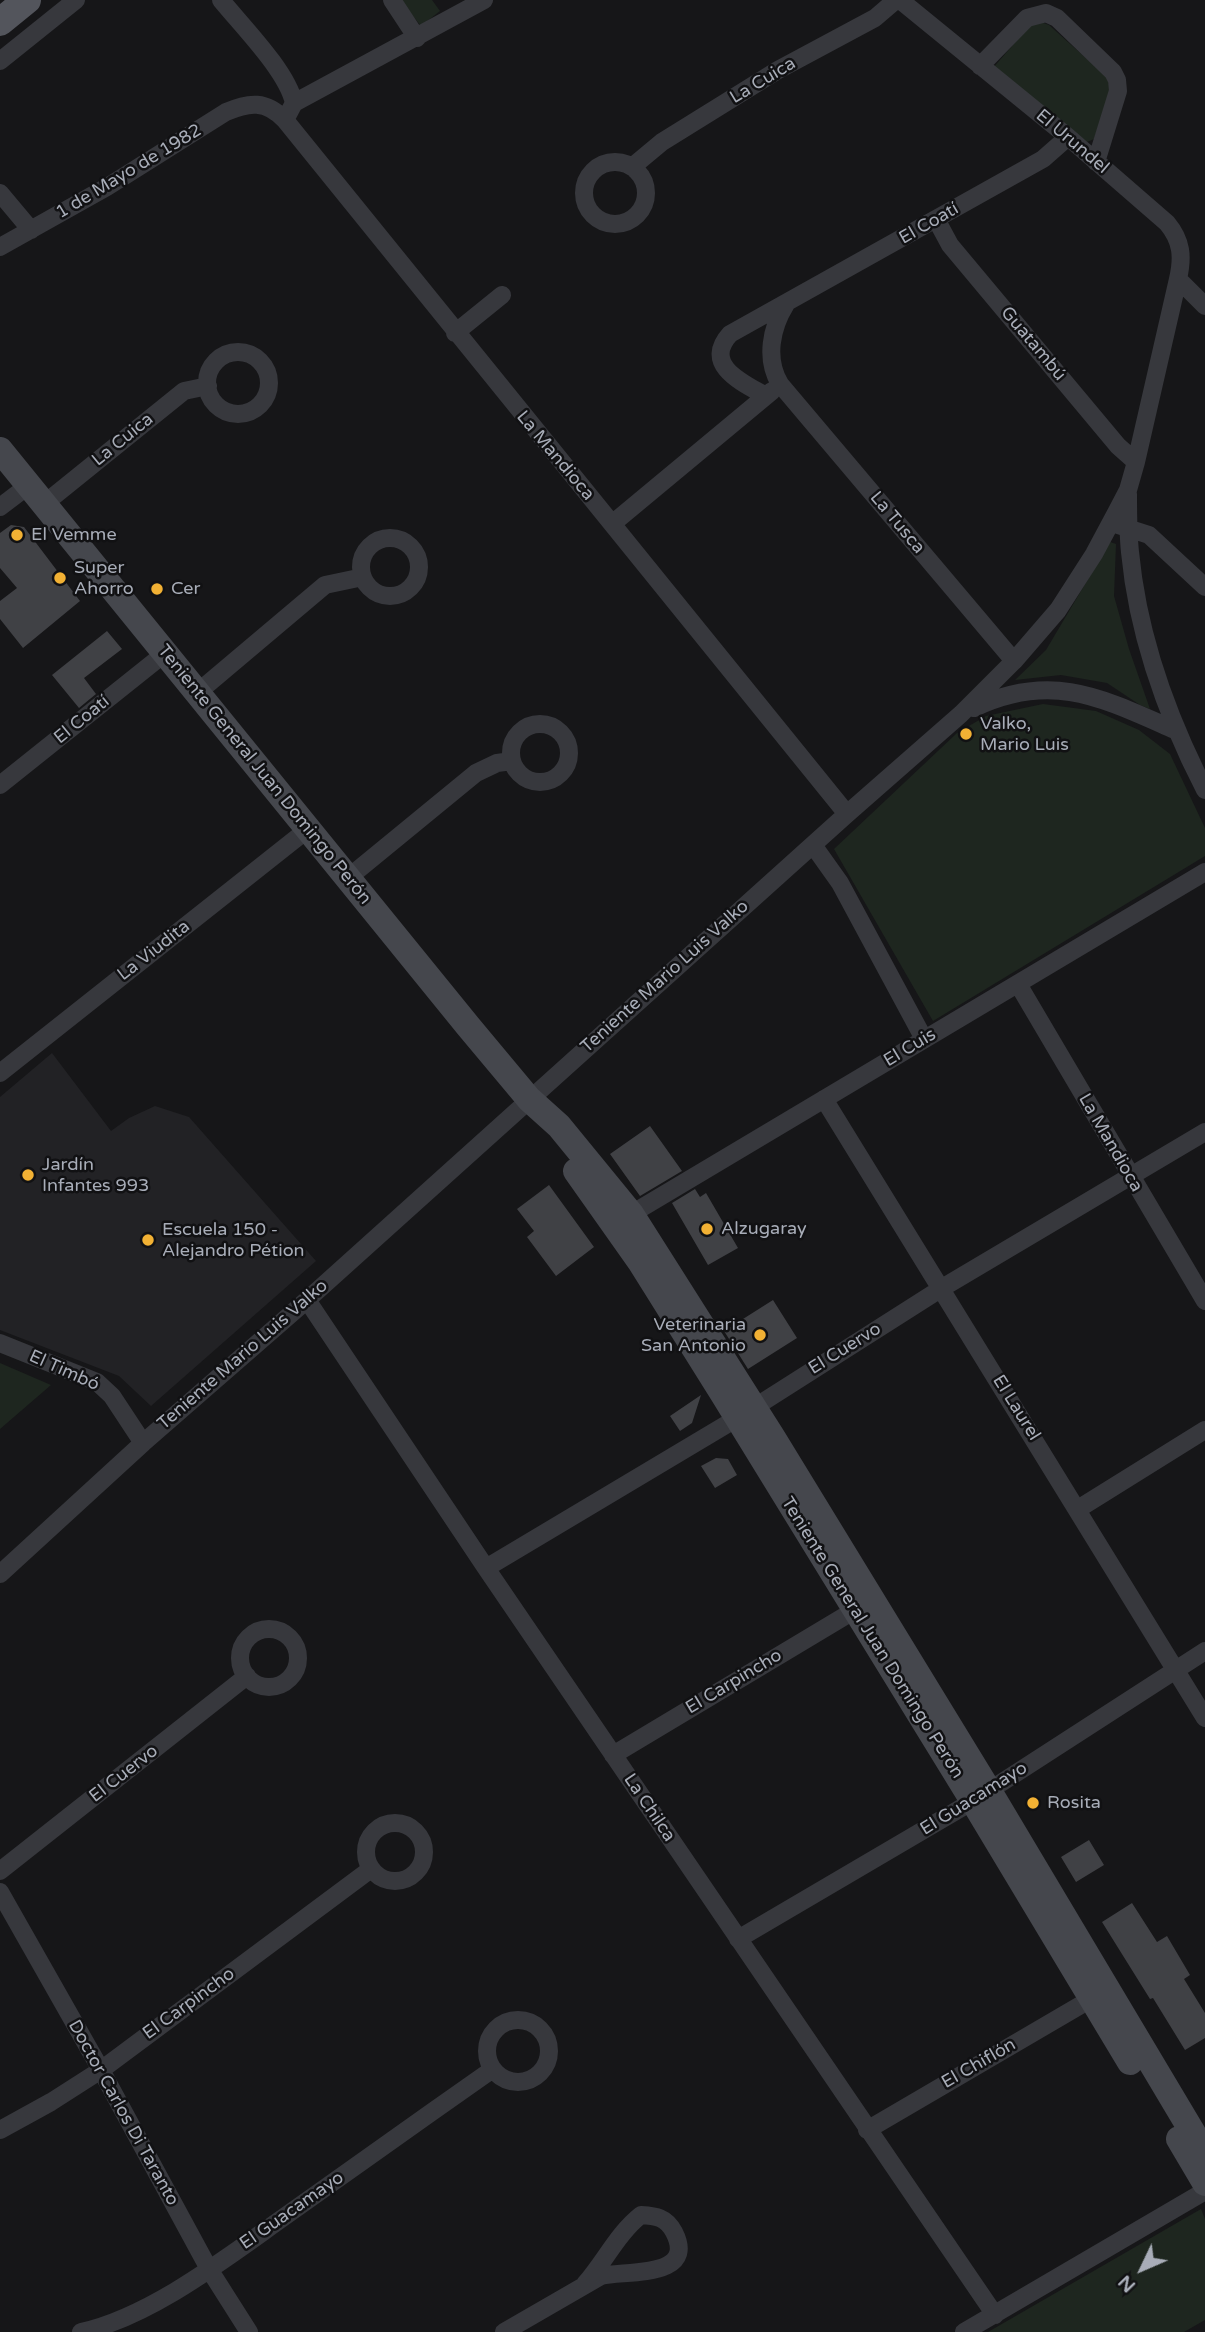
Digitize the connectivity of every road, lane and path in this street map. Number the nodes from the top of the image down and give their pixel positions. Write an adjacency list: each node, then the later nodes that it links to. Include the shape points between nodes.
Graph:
1 (27, 0): 8 (main road)
2 (76, 0): 10 (street)
3 (221, 0): 13 (street, La Mandioca, via 282,75 292,94)
4 (392, 0): 9 (street)
5 (484, 0): 7 (street)
6 (898, 0): 11 (street, El Urundel); 16 (street, La Cuica, via 875,18 778,70 662,142)
7 (453, 7): 9 (street)
8 (0, 22)
9 (417, 38): 13 (street)
10 (0, 61)
11 (980, 66): 14 (street, El Urundel); 15 (street, via 1027,18 1046,13 1057,18 1117,80)
12 (260, 104): 13 (street, La Mandioca); 19 (street, 1 de Mayo de 1982, via 243,104 226,112)
13 (290, 111): 25 (street, La Mandioca)
14 (1068, 138): 15 (street, El Urundel); 18 (street, El Coatí, via 1043,159)
15 (1096, 162): 21 (street, El Urundel, via 1176,233 1181,248)
16 (632, 167)
17 (0, 193): 19 (street)
18 (936, 219): 23 (street, El Coatí); 30 (street, Guatambú, via 950,245)
19 (31, 230): 20 (street, 1 de Mayo de 1982)
20 (0, 247)
21 (1178, 279): 24 (street); 30 (street, Teniente Mario Luis Valko)
22 (502, 295): 25 (street)
23 (786, 304): 26 (street, via 771,342 773,371); 28 (street, El Coatí, via 730,334 722,343 725,368)
24 (1205, 306)
25 (455, 333): 35 (street, La Mandioca)
26 (780, 384): 28 (street); 40 (street, La Tusca)
27 (208, 386): 32 (street, La Cuica, via 184,391)
28 (766, 396): 35 (street)
29 (0, 450): 32 (main road, Teniente General Juan Domingo Perón)
30 (1136, 462): 31 (street, Teniente Mario Luis Valko)
31 (1128, 490): 34 (street, Teniente Mario Luis Valko); 36 (street)
32 (36, 494): 33 (street, La Cuica); 39 (main road, Teniente General Juan Domingo Perón)
33 (0, 507)
34 (1111, 523): 36 (street); 40 (street, Teniente Mario Luis Valko, via 1058,610)
35 (612, 524): 47 (street, La Mandioca)
36 (1129, 528): 38 (street, via 1149,535); 43 (street, via 1145,640)
37 (363, 577): 41 (street, via 325,585)
38 (1205, 587)
39 (164, 654): 41 (main road, Teniente General Juan Domingo Perón); 45 (street, El Coatí)
40 (1014, 661): 42 (street, Teniente Mario Luis Valko)
41 (197, 693): 48 (main road, Teniente General Juan Domingo Perón)
42 (961, 714): 43 (street, via 1004,695 1046,689 1091,696); 47 (street, Teniente Mario Luis Valko)
43 (1175, 730): 46 (street)
44 (512, 761): 51 (street, via 476,773)
45 (0, 785)
46 (1205, 790)
47 (847, 814): 49 (street, Teniente Mario Luis Valko)
48 (308, 829): 51 (main road, Teniente General Juan Domingo Perón); 54 (street, La Viudita)
49 (813, 845): 53 (street, via 839,883); 55 (street, Teniente Mario Luis Valko)
50 (1205, 872): 52 (street, El Cuis)
51 (348, 878): 55 (main road, Teniente General Juan Domingo Perón)
52 (1017, 984): 53 (street, El Cuis); 58 (street, La Mandioca)
53 (924, 1039): 56 (street, El Cuis)
54 (0, 1073)
55 (529, 1099): 59 (main road, Teniente General Juan Domingo Perón, via 559,1126); 61 (street, Teniente Mario Luis Valko)
56 (824, 1099): 59 (street, El Cuis); 60 (street, El Laurel)
57 (1205, 1132): 58 (street, El Cuervo)
58 (1129, 1176): 60 (street, El Cuervo); 62 (street, La Mandioca)
59 (623, 1219): 64 (main road, Teniente General Juan Domingo Perón)
60 (942, 1288): 64 (street, El Cuervo); 67 (street, El Laurel)
61 (307, 1300): 66 (street, Teniente Mario Luis Valko); 68 (street, La Chilca)
62 (1205, 1301)
63 (0, 1343): 66 (street, El Timbó, via 97,1382 112,1396)
64 (746, 1412): 68 (street, El Cuervo); 70 (main road, Teniente General Juan Domingo Perón); 76 (main road, Teniente General Juan Domingo Perón)
65 (1205, 1430): 67 (street)
66 (143, 1443): 69 (street, Teniente Mario Luis Valko)
67 (1078, 1509): 72 (street, El Laurel)
68 (485, 1569): 75 (street, La Chilca)
69 (0, 1574)
70 (855, 1609): 75 (street, El Carpincho); 76 (main road, Teniente General Juan Domingo Perón)
71 (1205, 1651): 72 (street, El Guacamayo)
72 (1175, 1669): 74 (street, El Laurel); 76 (street, El Guacamayo)
73 (247, 1676): 78 (street, El Cuervo)
74 (1205, 1717)
75 (613, 1755): 80 (street, La Chilca)
76 (981, 1796): 80 (street, El Guacamayo); 81 (main road, Teniente General Juan Domingo Perón); 86 (main road, Teniente General Juan Domingo Perón)
77 (372, 1870): 83 (street, El Carpincho)
78 (0, 1871)
79 (0, 1892): 83 (street, Doctor Carlos Di Taranto)
80 (738, 1939): 85 (street, La Chilca)
81 (1091, 1998): 85 (street, El Chiflón); 87 (main road, Teniente General Juan Domingo Perón)
82 (493, 2069): 89 (street, El Guacamayo)
83 (100, 2070): 84 (street, El Carpincho); 89 (street, Doctor Carlos Di Taranto)
84 (0, 2130)
85 (867, 2130): 91 (street, La Chilca)
86 (1205, 2153)
87 (1205, 2183)
88 (1205, 2192): 91 (street)
89 (209, 2269): 92 (street, El Guacamayo, via 132,2315); 93 (street, Doctor Carlos Di Taranto)
90 (585, 2284): 90 (street, via 612,2273 667,2267 678,2248 674,2233 658,2216 641,2215); 94 (street)
91 (995, 2315): 95 (street)
92 (81, 2332)
93 (249, 2332)
94 (504, 2332)
95 (964, 2332)

